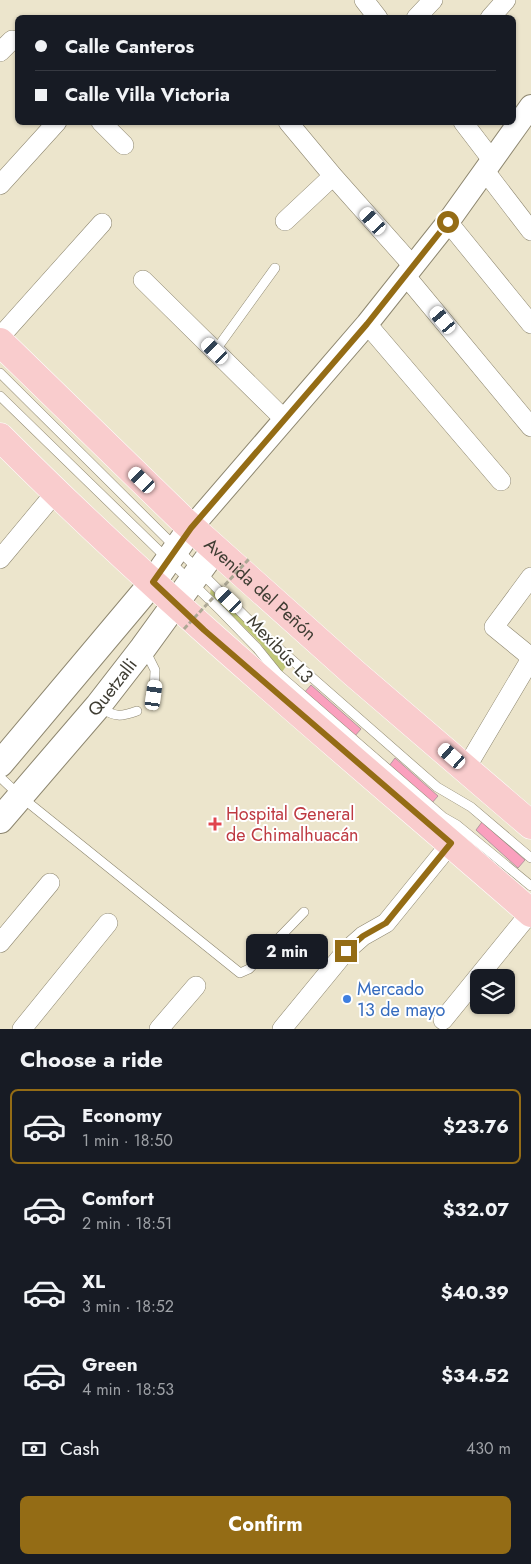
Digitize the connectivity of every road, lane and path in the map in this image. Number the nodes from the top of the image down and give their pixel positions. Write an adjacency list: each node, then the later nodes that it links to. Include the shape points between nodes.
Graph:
1 (364, 0): 4 (street)
2 (433, 0): 5 (street)
3 (506, 0): 6 (street)
4 (376, 15)
5 (419, 15)
6 (493, 15)
7 (531, 106): 13 (street)
8 (54, 125): 15 (street)
9 (104, 125): 12 (street)
10 (290, 125): 14 (street)
11 (465, 125): 13 (street)
12 (124, 145)
13 (489, 165): 17 (street); 19 (street)
14 (333, 176): 16 (street); 21 (street)
15 (0, 185)
16 (286, 221)
17 (448, 222): 21 (street); 24 (street)
18 (102, 223): 25 (street)
19 (531, 231)
20 (275, 268): 27 (lane)
21 (409, 270): 23 (street); 31 (street)
22 (142, 280): 27 (street)
23 (367, 324): 30 (street); 33 (street)
24 (531, 324)
25 (0, 336)
26 (0, 342): 35 (main road, Avenida del Peñón)
27 (215, 351): 30 (street)
28 (0, 373): 35 (lane, Mexibús L3)
29 (0, 396): 35 (lane, Mexibús L3)
30 (284, 419): 35 (street)
31 (531, 427)
32 (0, 437): 34 (main road, Avenida del Peñón)
33 (501, 481)
34 (55, 493): 36 (street); 39 (main road, Avenida del Peñón)
35 (179, 545): 39 (main road, Quetzalli); 40 (main road, Avenida del Peñón); 40 (lane, Mexibús L3)
36 (0, 559)
37 (249, 560): 40 (path, bridge)
38 (531, 577): 46 (street, via 494,627 526,654 528,662)
39 (153, 582): 40 (main road, Avenida del Peñón); 45 (main road, Quetzalli)
40 (193, 587): 41 (main road, Quetzalli); 46 (main road, Avenida del Peñón, via 354,672); 51 (main road, Avenida del Peñón, via 204,630); 52 (lane, Mexibús L3, via 267,638 438,787 471,807); 54 (lane, Mexibús L3, via 278,674 443,817)
41 (143, 648): 42 (lane, via 155,670); 43 (main road, Quetzalli)
42 (154, 695)
43 (98, 706): 44 (lane, via 114,715 124,716); 48 (main road, Quetzalli)
44 (137, 711)
45 (0, 764)
46 (466, 768): 50 (main road, Avenida del Peñón)
47 (0, 777): 48 (lane)
48 (20, 796): 49 (main road, Quetzalli); 55 (lane, via 240,972 249,969)
49 (0, 820)
50 (531, 825)
51 (451, 843): 56 (main road, Avenida del Peñón); 63 (street, via 386,923 363,936 346,951)
52 (531, 858)
53 (50, 883): 58 (street)
54 (531, 886)
55 (304, 912)
56 (531, 913): 60 (street)
57 (108, 923): 61 (street)
58 (0, 943)
59 (196, 986): 62 (street)
60 (443, 1020)
61 (22, 1029)
62 (159, 1029)
63 (282, 1029)

